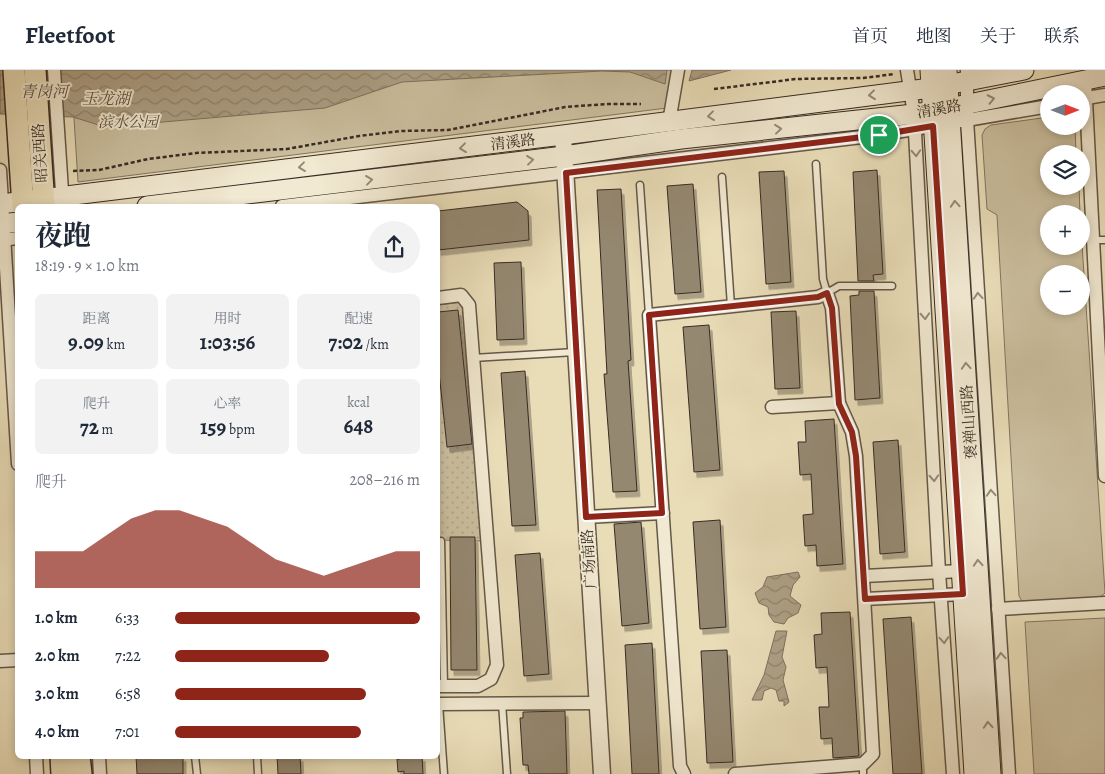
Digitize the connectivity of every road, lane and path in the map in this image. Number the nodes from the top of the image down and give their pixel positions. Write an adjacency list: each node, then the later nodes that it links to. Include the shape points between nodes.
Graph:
1 (14, 70): 19 (main road, 昭关西路)
2 (35, 70): 19 (main road, 昭关西路)
3 (54, 70): 19 (street)
4 (678, 70): 18 (street)
5 (1024, 70): 6 (main road, 清溪路)
6 (967, 76): 9 (main road, 清溪路); 17 (street)
7 (1105, 76): 10 (main road, 清溪路)
8 (909, 78): 9 (main road, 清溪路); 12 (path, via 796,79); 17 (street); 18 (main road, 清溪路, one-way to 18)
9 (939, 78): 17 (main road, 褒禅山西路)
10 (1085, 80): 11 (street); 17 (main road, 清溪路, one-way to 10)
11 (1085, 85)
12 (714, 89)
13 (1105, 95): 14 (street)
14 (1090, 98)
15 (641, 104): 25 (path, via 565,107 448,130 359,136 287,149 196,153 99,170)
16 (1040, 107): 17 (street)
17 (941, 117): 23 (main road, 清溪路, one-way to 17, via 681,139); 50 (main road, 褒禅山西路); 51 (street, one-way to 51); 57 (street, one-way to 17); 85 (main road, 褒禅山西路, one-way to 17)
18 (669, 122): 20 (main road, 清溪路)
19 (38, 134): 25 (street); 29 (main road, 昭关西路)
20 (563, 135): 23 (street, 广场南路); 31 (main road, 清溪路, one-way to 31)
21 (1088, 135): 35 (street)
22 (816, 164): 37 (lane, via 823,279)
23 (565, 165): 32 (main road, 清溪路, one-way to 23); 33 (street); 41 (street, 广场南路)
24 (0, 170): 28 (street)
25 (60, 172): 30 (street)
26 (722, 177): 39 (lane)
27 (640, 185): 40 (lane)
28 (1, 204): 34 (main road, 清溪路)
29 (28, 204)
30 (35, 204)
31 (100, 204)
32 (167, 204)
33 (296, 204)
34 (15, 210)
35 (1099, 240): 43 (street)
36 (892, 286): 37 (lane, via 839,286)
37 (827, 293): 39 (street, via 818,297); 44 (street, via 832,308)
38 (440, 298): 42 (street, via 461,295 469,305)
39 (731, 306): 40 (street)
40 (649, 315): 47 (street)
41 (576, 352): 42 (lane); 48 (street, 广场南路)
42 (473, 358): 60 (street, via 497,665 491,679 478,686)
43 (1102, 362): 46 (street)
44 (839, 404): 45 (street); 52 (street, via 852,432 856,456)
45 (772, 408)
46 (1105, 476)
47 (662, 513): 48 (street); 81 (street, via 680,766)
48 (586, 517): 62 (street, 广场南路)
49 (441, 541): 60 (lane)
50 (961, 571): 51 (street); 53 (main road, 褒禅山西路)
51 (939, 572): 52 (street); 54 (street)
52 (864, 576): 55 (street)
53 (963, 594): 54 (street); 84 (main road, 褒禅山西路)
54 (941, 595): 55 (street); 83 (street, one-way to 83)
55 (865, 599): 71 (street, via 873,754)
56 (1105, 603): 57 (street)
57 (998, 609): 86 (street, one-way to 57)
58 (15, 660): 59 (street)
59 (0, 661)
60 (441, 686)
61 (502, 703): 62 (street); 63 (street); 79 (lane)
62 (598, 703): 80 (street, 广场南路)
63 (440, 704)
64 (440, 727): 78 (lane)
65 (36, 759): 72 (street)
66 (61, 759): 73 (main road)
67 (80, 759): 74 (main road)
68 (99, 759): 75 (street)
69 (195, 759): 76 (lane)
70 (257, 759): 77 (lane)
71 (863, 769): 82 (street)
72 (37, 774)
73 (62, 774)
74 (81, 774)
75 (100, 774)
76 (197, 774)
77 (258, 774)
78 (444, 774)
79 (507, 774)
80 (602, 774)
81 (684, 774)
82 (735, 774)
83 (953, 774)
84 (974, 774)
85 (991, 774)
86 (1009, 774)

